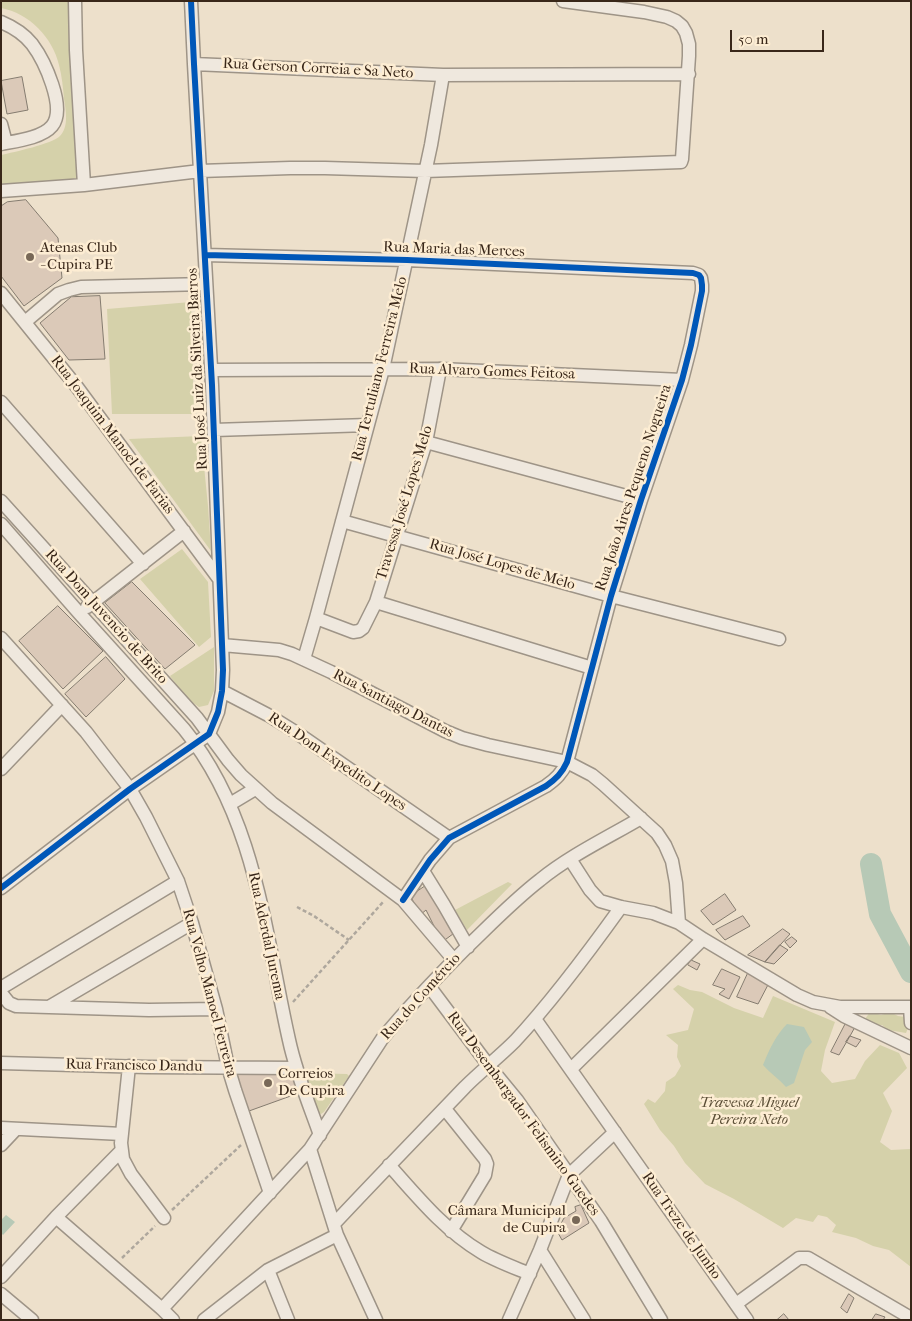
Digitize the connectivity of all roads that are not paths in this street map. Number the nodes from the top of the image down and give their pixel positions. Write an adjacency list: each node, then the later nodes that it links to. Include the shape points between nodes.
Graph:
1 (75, 1): 14 (street)
2 (192, 1): 7 (street, Rua José Luiz da Silveira Barros)
3 (563, 1): 5 (street)
4 (637, 1): 5 (street)
5 (644, 12): 8 (street, via 667,17 682,26 689,44)
6 (1, 22): 11 (street, via 14,27 43,62 57,109 55,121 47,130 26,139)
7 (194, 64): 9 (street, Rua Gerson Correia e Sa Neto); 12 (street, Rua José Luiz da Silveira Barros)
8 (689, 74): 9 (street, Rua Gerson Correia e Sa Neto); 13 (street, via 682,159 679,163)
9 (442, 75): 13 (street, Rua Tertuliano Ferreira Melo)
10 (1, 124): 11 (street)
11 (4, 143)
12 (200, 172): 13 (street, via 325,168); 14 (street); 16 (street, Rua José Luiz da Silveira Barros)
13 (425, 172): 17 (street, Rua Tertuliano Ferreira Melo)
14 (84, 185): 15 (street)
15 (1, 191)
16 (205, 255): 17 (street, Rua Maria das Merces); 19 (street, Rua José Luiz da Silveira Barros)
17 (406, 260): 18 (street, Rua Maria das Merces, via 693,273); 22 (street, Rua Tertuliano Ferreira Melo)
18 (701, 278): 25 (street, Rua João Aires Pequeno Nogueira, via 699,309)
19 (206, 284): 21 (street, via 81,287 58,294); 24 (street, Rua José Luiz da Silveira Barros)
20 (1, 293): 21 (street, Rua Joaquim Manoel de Farias)
21 (25, 322): 34 (street, Rua Joaquim Manoel de Farias)
22 (383, 369): 23 (street, Rua Alvaro Gomes Feitosa); 24 (street, Rua Alvaro Gomes Feitosa); 27 (street, Rua Tertuliano Ferreira Melo)
23 (440, 369): 25 (street, Rua Alvaro Gomes Feitosa); 29 (street, Travessa José Lopes Melo)
24 (212, 370): 28 (street, Rua José Luiz da Silveira Barros)
25 (682, 380): 31 (street, Rua João Aires Pequeno Nogueira)
26 (1, 402): 36 (street)
27 (368, 425): 28 (street); 32 (street, Rua Tertuliano Ferreira Melo)
28 (214, 430): 37 (street, Rua José Luiz da Silveira Barros)
29 (426, 442): 31 (street); 35 (street, Travessa José Lopes Melo)
30 (1, 500): 39 (street, Rua Dom Juvencio de Brito)
31 (642, 500): 38 (street, Rua João Aires Pequeno Nogueira)
32 (342, 521): 35 (street, Rua José Lopes de Melo); 42 (street, Rua Tertuliano Ferreira Melo)
33 (1, 524): 41 (street, Rua Dom Juvencio de Brito)
34 (184, 532): 36 (street); 37 (street, Rua Joaquim Manoel de Farias)
35 (396, 535): 38 (street, Rua José Lopes de Melo); 40 (street, Travessa José Lopes Melo)
36 (143, 564): 39 (street)
37 (219, 579): 45 (street, Rua José Luiz da Silveira Barros)
38 (610, 596): 44 (street, Rua José Lopes de Melo); 47 (street, Rua João Aires Pequeno Nogueira)
39 (93, 602): 41 (street); 50 (street, Rua Dom Juvencio de Brito)
40 (376, 602): 42 (street, Travessa José Lopes Melo, via 359,631 353,632); 47 (street)
41 (79, 613): 51 (street, Rua Dom Juvencio de Brito)
42 (316, 618): 46 (street, Rua Tertuliano Ferreira Melo)
43 (1, 638): 49 (street, Rua Velho Manoel Ferreira)
44 (779, 639)
45 (222, 645): 46 (street, Rua Santiago Dantas, via 279,650); 48 (street, Rua José Luiz da Silveira Barros)
46 (304, 659): 52 (street, Rua Santiago Dantas, via 446,732 488,745)
47 (592, 668): 52 (street, Rua João Aires Pequeno Nogueira)
48 (222, 691): 50 (street, Rua José Luiz da Silveira Barros); 58 (street, Rua Dom Expedito Lopes, via 296,733)
49 (62, 705): 53 (street); 55 (street, Rua Velho Manoel Ferreira)
50 (209, 734): 51 (street); 54 (street, Rua Dom Juvencio de Brito)
51 (196, 744): 55 (street); 56 (street, Rua Aderdal Jurema)
52 (567, 762): 57 (street, Rua Santiago Dantas, via 592,775); 58 (street, via 561,774 546,786)
53 (1, 768)
54 (255, 788): 56 (street); 63 (street, Rua Dom Juvencio de Brito)
55 (130, 789): 61 (street, Rua Velho Manoel Ferreira); 62 (street)
56 (230, 804): 84 (street, Rua Aderdal Jurema, via 259,895)
57 (641, 818): 59 (street, Rua do Comércio); 65 (street, Rua Santiago Dantas, via 657,833 672,861)
58 (449, 838): 60 (street)
59 (570, 859): 64 (street, via 595,896); 68 (street, Rua do Comércio, via 505,909)
60 (423, 871): 63 (street); 68 (street)
61 (178, 882): 66 (street, Rua Velho Manoel Ferreira); 71 (street)
62 (1, 888)
63 (403, 900): 69 (street, Rua Dom Juvencio de Brito)
64 (621, 906): 65 (street); 77 (street)
65 (679, 923): 67 (street)
66 (192, 924): 74 (street); 76 (street, Rua Velho Manoel Ferreira)
67 (704, 939): 73 (street, via 797,995); 85 (street)
68 (468, 947): 69 (street, Rua do Comércio)
69 (454, 960): 70 (street, Rua do Comércio)
70 (429, 986): 82 (street, Rua Desembargador Felismino Guedes); 91 (street, Rua do Comércio, via 382,1039)
71 (1, 988)
72 (1, 993): 74 (street, via 13,1006)
73 (827, 1005): 75 (street); 79 (street)
74 (49, 1007): 76 (street)
75 (910, 1007): 78 (street)
76 (216, 1009): 83 (street, Rua Velho Manoel Ferreira)
77 (535, 1019): 82 (street); 85 (street, Rua Treze de Junho)
78 (911, 1023)
79 (911, 1048)
80 (1, 1063): 81 (street, Rua Francisco Dandu)
81 (128, 1066): 83 (street, Rua Francisco Dandu); 90 (street)
82 (490, 1066): 86 (street); 96 (street, Rua Desembargador Felismino Guedes)
83 (228, 1067): 84 (street, Rua Francisco Dandu); 97 (street, Rua Velho Manoel Ferreira)
84 (296, 1068): 91 (street, Rua Aderdal Jurema)
85 (571, 1069): 89 (street, Rua Treze de Junho)
86 (445, 1109): 95 (street); 101 (street, via 487,1164 483,1180)
87 (1, 1128): 88 (street)
88 (16, 1129): 90 (street); 92 (street)
89 (615, 1132): 96 (street); 107 (street, Rua Treze de Junho)
90 (122, 1134): 94 (street)
91 (320, 1135): 93 (street, Rua do Comércio)
92 (1, 1145)
93 (310, 1149): 97 (street, Rua do Comércio); 100 (street)
94 (121, 1151): 98 (street); 99 (street, via 131,1174)
95 (389, 1165): 100 (street); 101 (street)
96 (569, 1175): 102 (street); 117 (street, Rua Desembargador Felismino Guedes, via 611,1236)
97 (270, 1193): 108 (street, Rua do Comércio)
98 (56, 1216): 105 (street); 108 (street)
99 (164, 1218)
100 (335, 1230): 103 (street); 114 (street)
101 (451, 1231): 104 (street, via 481,1252)
102 (540, 1250): 104 (street); 116 (street)
103 (268, 1270): 112 (street); 113 (street)
104 (530, 1274): 115 (street)
105 (1, 1276)
106 (1, 1294): 110 (street)
107 (736, 1304): 109 (street, via 795,1261 804,1258 813,1260); 118 (street, Rua Treze de Junho)
108 (162, 1308): 111 (street)
109 (911, 1318)
110 (32, 1320)
111 (174, 1320)
112 (204, 1320)
113 (288, 1320)
114 (376, 1320)
115 (509, 1320)
116 (584, 1320)
117 (661, 1320)
118 (747, 1320)

